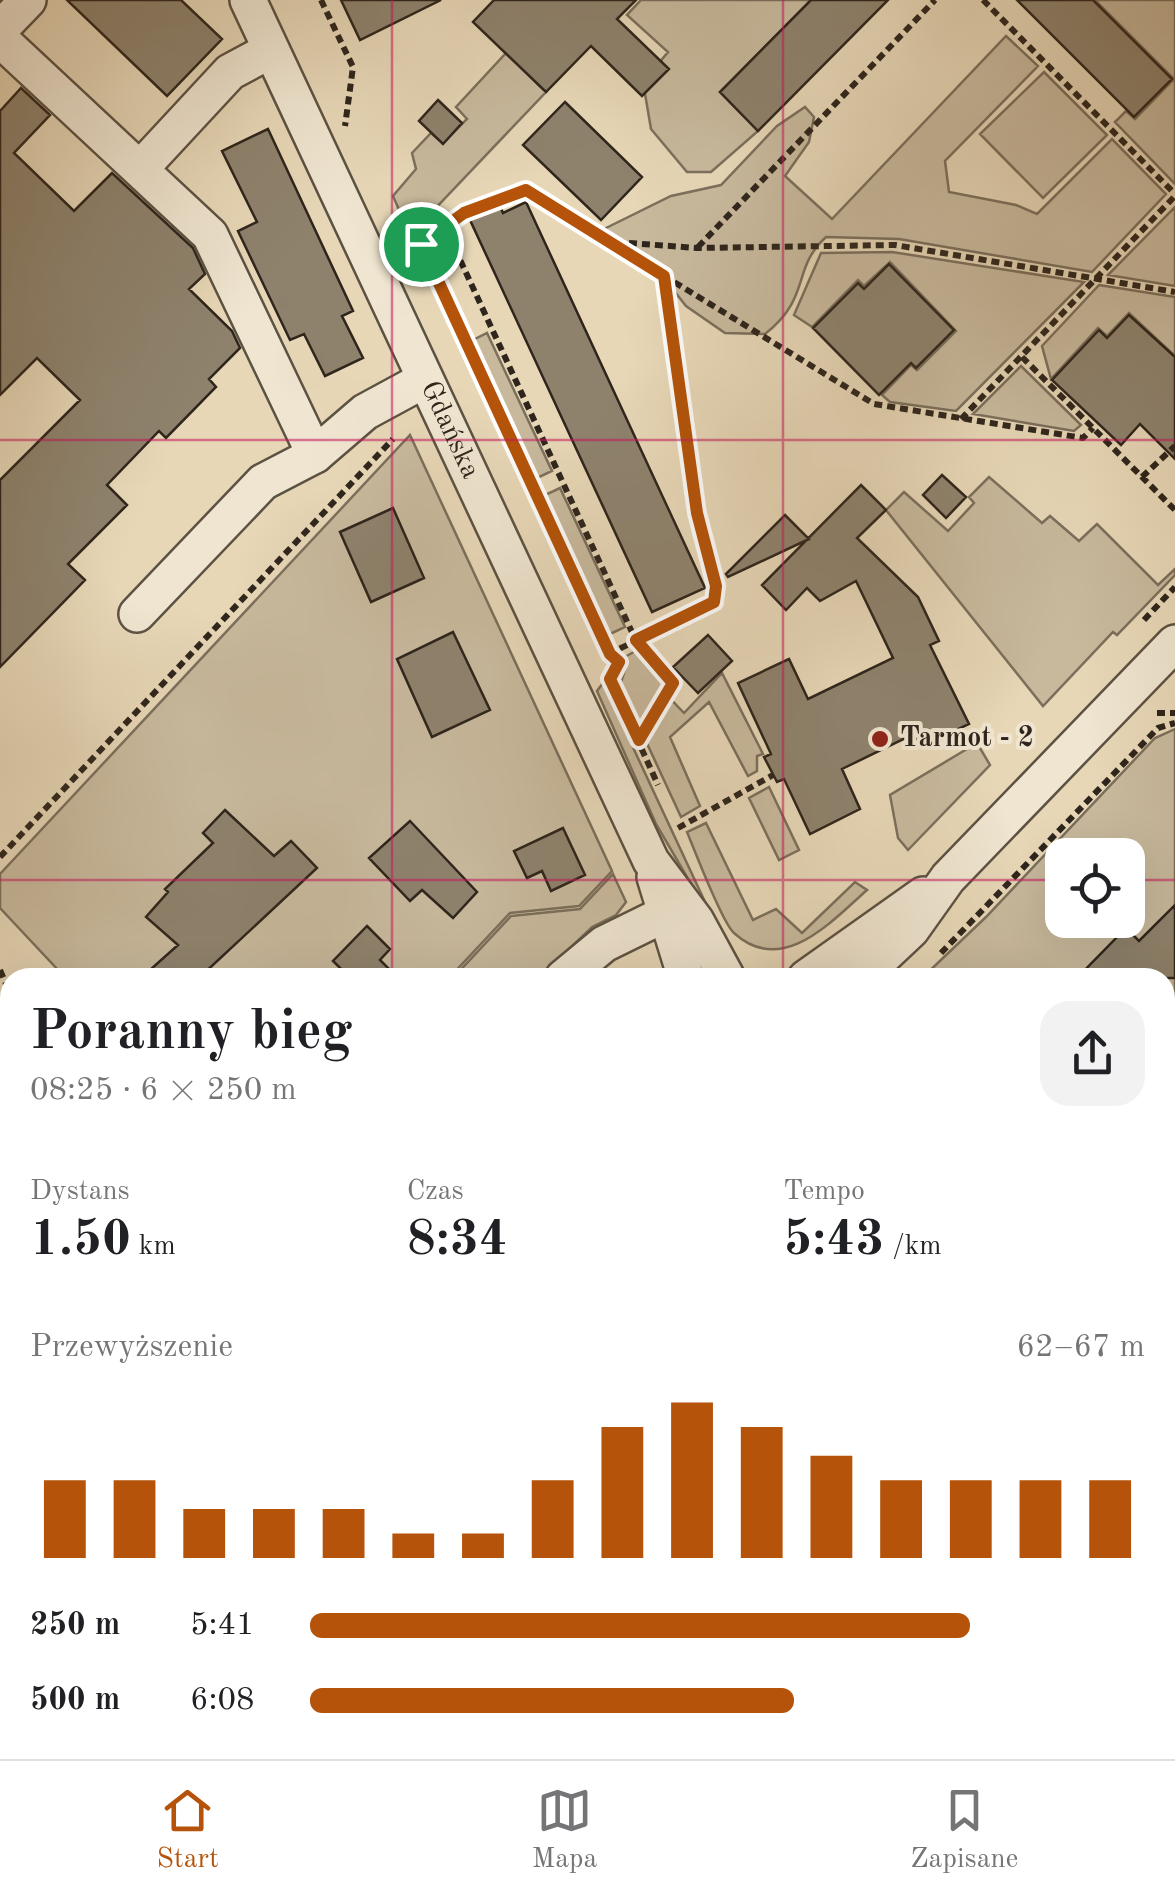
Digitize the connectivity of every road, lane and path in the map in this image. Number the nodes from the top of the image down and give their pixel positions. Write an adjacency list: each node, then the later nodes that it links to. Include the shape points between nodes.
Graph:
1 (28, 0): 6 (street)
2 (248, 0): 8 (street, Gdańska)
3 (320, 0): 9 (path, via 354,67 345,125)
4 (934, 0): 16 (path)
5 (983, 0): 11 (path)
6 (0, 30)
7 (0, 39): 10 (street)
8 (271, 50): 10 (street, via 230,72); 21 (street, Gdańska)
9 (352, 141)
10 (140, 169): 26 (street, via 210,235)
11 (1175, 195): 18 (path)
12 (444, 225): 14 (path, via 526,190); 15 (path); 32 (path)
13 (396, 236): 15 (path, via 403,251)
14 (615, 242): 16 (path); 17 (path)
15 (421, 244): 33 (path)
16 (697, 248): 18 (path, via 895,245)
17 (664, 276): 22 (path, via 874,404); 32 (path, via 697,513 716,586 714,602)
18 (1096, 278): 19 (path); 20 (path)
19 (1175, 292)
20 (1022, 357): 22 (path); 23 (path)
21 (424, 380): 26 (street, via 365,412); 43 (street, Gdańska)
22 (960, 419): 23 (path, via 1083,438)
23 (1093, 428): 27 (path)
24 (398, 433): 42 (path)
25 (1175, 446): 27 (path)
26 (315, 456): 30 (street, via 263,482)
27 (1142, 478): 28 (path)
28 (1175, 510)
29 (1175, 587): 31 (path)
30 (137, 614)
31 (1134, 630)
32 (636, 640): 33 (path); 36 (path, via 673,683)
33 (610, 654): 36 (path, via 619,662 610,679)
34 (1169, 659): 44 (street)
35 (1175, 723): 46 (path, via 1158,728)
36 (639, 740): 38 (path)
37 (773, 775): 40 (path)
38 (662, 793)
39 (670, 810): 40 (path)
40 (678, 828): 41 (path)
41 (686, 846)
42 (0, 856)
43 (651, 861): 45 (street, Gdańska); 49 (street, Gdańska)
44 (948, 878): 50 (street); 51 (street, via 911,930)
45 (663, 915): 47 (street, via 604,944); 48 (street, Gdańska)
46 (930, 964)
47 (575, 968)
48 (682, 968)
49 (722, 968)
50 (820, 968)
51 (871, 968)

